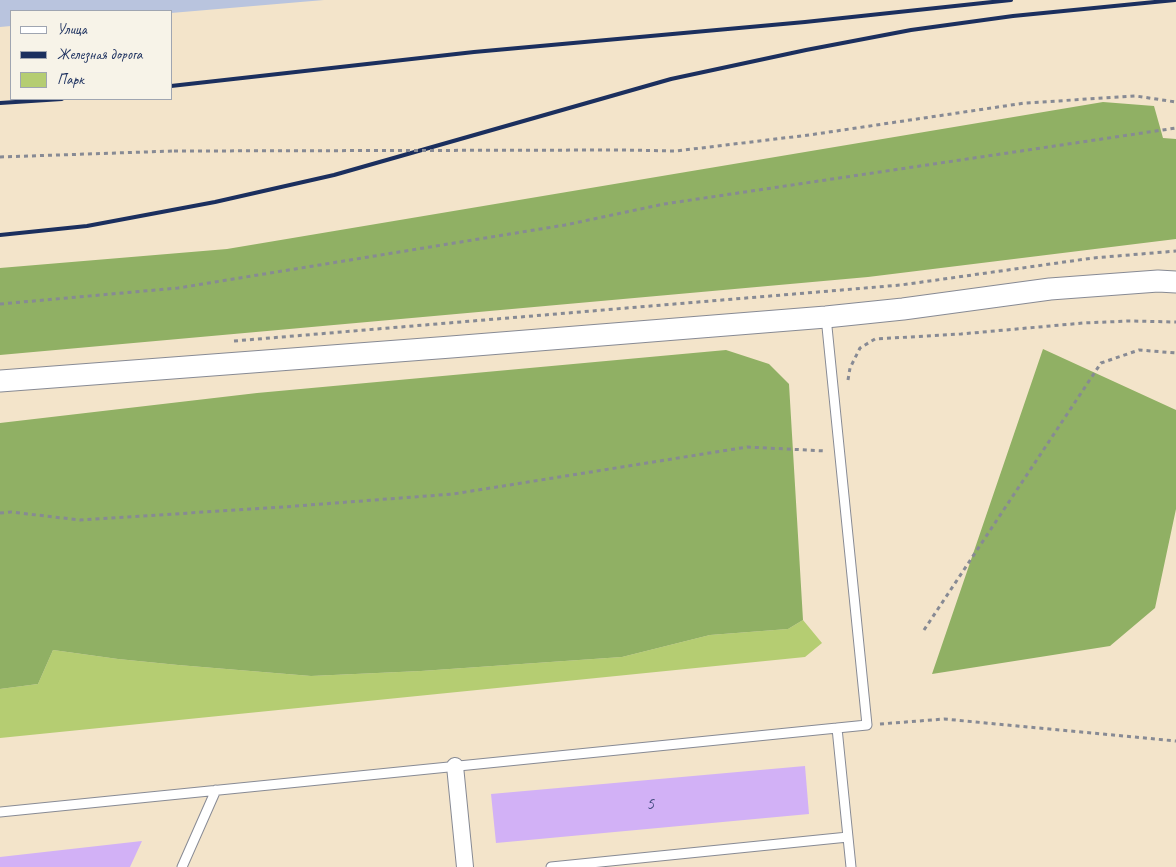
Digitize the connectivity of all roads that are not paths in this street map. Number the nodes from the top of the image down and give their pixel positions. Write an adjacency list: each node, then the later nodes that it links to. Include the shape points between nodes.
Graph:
1 (1176, 282): 2 (street, via 1050,289)
2 (826, 317): 3 (street); 4 (lane, via 867,725)
3 (0, 381)
4 (838, 728): 5 (lane); 8 (lane)
5 (455, 766): 6 (lane); 10 (street)
6 (216, 790): 7 (lane); 9 (lane)
7 (0, 812)
8 (848, 837): 11 (lane); 12 (lane)
9 (182, 867)
10 (465, 867)
11 (551, 867)
12 (851, 867)

